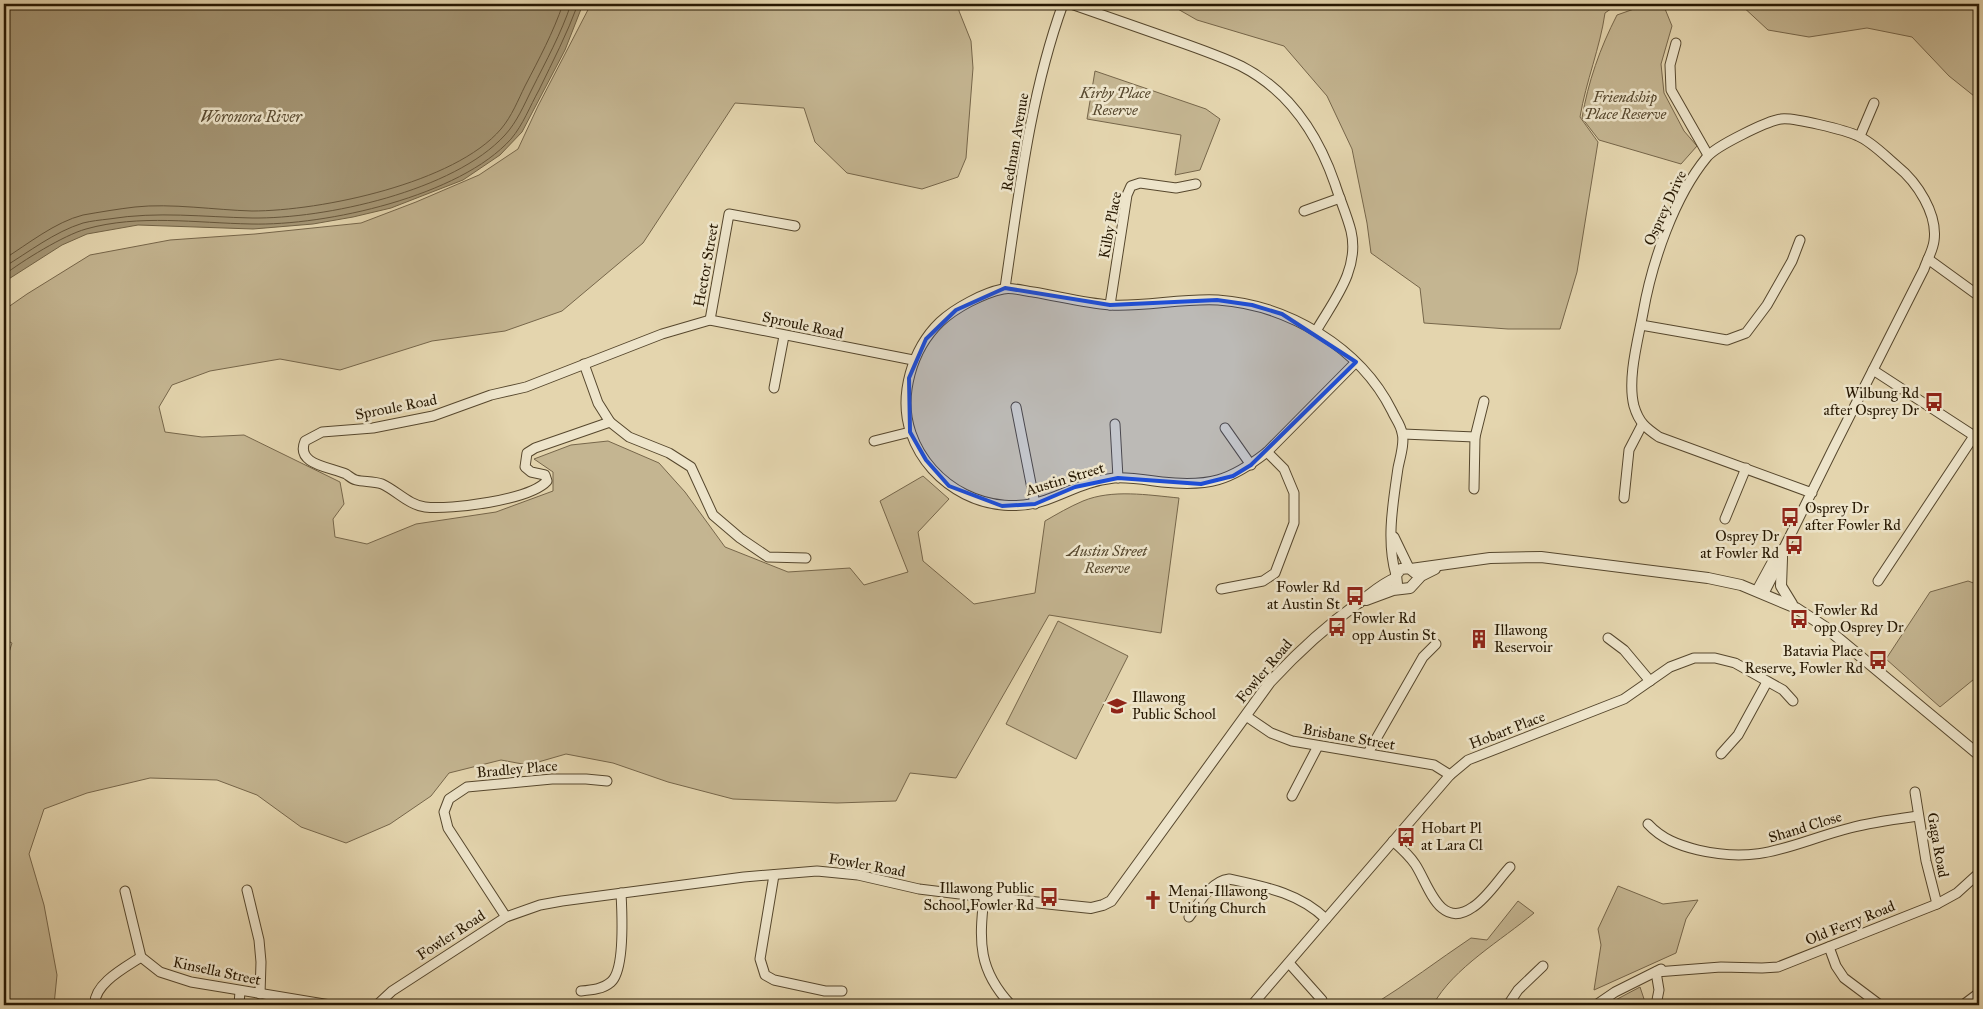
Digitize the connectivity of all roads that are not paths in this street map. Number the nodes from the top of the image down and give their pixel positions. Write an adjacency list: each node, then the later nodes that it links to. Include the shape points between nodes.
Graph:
1 (1063, 4): 13 (street, Redman Avenue, via 1049,44 1038,94)
2 (1071, 4): 8 (street, via 1215,55 1266,82 1306,122 1326,160)
3 (1676, 43): 6 (street, via 1670,65 1671,90)
4 (1874, 103): 5 (street)
5 (1860, 136): 6 (street, Osprey Drive, via 1782,119 1731,140); 12 (street, Osprey Drive, via 1902,170 1919,190 1932,214 1934,240)
6 (1708, 155): 17 (street, Osprey Drive, via 1688,185 1664,236)
7 (1196, 184): 15 (street, Kilby Place, via 1176,188 1140,183 1131,186)
8 (1340, 198): 9 (street); 18 (street, via 1351,231 1353,259 1348,278)
9 (1304, 211)
10 (795, 226): 16 (street, Hector Street, via 729,214)
11 (1800, 240): 17 (street, via 1792,262 1767,306 1746,334 1727,340)
12 (1928, 259): 14 (street); 23 (street, Osprey Drive)
13 (1005, 288): 15 (street); 20 (street, Austin Street, via 969,302 940,322)
14 (1979, 296)
15 (1110, 305): 18 (street, via 1218,300 1282,314)
16 (710, 320): 19 (street, Sproule Road); 22 (street, Sproule Road, via 662,334)
17 (1641, 325): 29 (street, Osprey Drive, via 1632,380 1634,405)
18 (1316, 332): 21 (street)
19 (784, 336): 20 (street, Sproule Road); 24 (street)
20 (914, 360): 31 (street, Austin Street, via 906,398)
21 (1356, 362): 32 (street, via 1384,395); 36 (street, Austin Street)
22 (584, 364): 27 (street, via 598,403); 27 (street, Sproule Road, via 526,387 491,395 433,416 373,428 322,432 305,441 303,452 306,458 317,464 355,480 380,484 416,505 441,508 488,503 542,486 547,481 545,475 525,467 528,453)
23 (1873, 370): 34 (street); 41 (street, Osprey Drive)
24 (774, 388)
25 (1484, 402): 33 (street)
26 (1016, 407): 43 (street)
27 (610, 422): 47 (street, via 629,437 669,453 691,467 713,516 740,538 768,557)
28 (1115, 424): 39 (street)
29 (1642, 425): 38 (street, via 1659,437); 42 (street, via 1630,450)
30 (1225, 428): 37 (street)
31 (910, 432): 35 (street); 43 (street, Austin Street, via 926,460 949,486 984,502 1002,506)
32 (1403, 434): 33 (street); 45 (street)
33 (1475, 437): 40 (street)
34 (1976, 437): 51 (street)
35 (874, 441)
36 (1267, 452): 37 (street, Austin Street); 54 (street, via 1284,469 1294,493 1294,523 1276,572 1263,581)
37 (1251, 465): 39 (street, Austin Street, via 1234,476 1201,484)
38 (1746, 468): 41 (street); 44 (street)
39 (1118, 478): 43 (street, Austin Street, via 1075,487)
40 (1474, 489)
41 (1812, 493): 46 (street, Osprey Drive)
42 (1624, 498)
43 (1035, 504)
44 (1726, 519)
45 (1392, 532): 49 (street); 50 (street)
46 (1783, 553): 55 (street, Osprey Drive); 57 (street, via 1781,586)
47 (806, 558)
48 (1440, 566): 49 (street); 52 (street); 55 (street, via 1490,558 1542,557 1708,578)
49 (1410, 569): 50 (street, via 1401,569); 52 (street, via 1416,575)
50 (1396, 576): 53 (street, via 1398,584); 56 (street, Fowler Road)
51 (1878, 581)
52 (1415, 583): 53 (street)
53 (1404, 588): 56 (street, Fowler Road)
54 (1221, 589)
55 (1761, 591): 57 (street)
56 (1360, 602): 63 (street, Fowler Road, via 1293,656)
57 (1796, 608): 67 (street, via 1847,644)
58 (1608, 638): 60 (street, via 1624,650)
59 (1436, 644): 65 (street, via 1423,657)
60 (1650, 680): 61 (street, Hobart Place, via 1677,663 1708,657 1735,663); 68 (street, Hobart Place, via 1624,699 1472,758)
61 (1767, 682): 62 (street, Hobart Place, via 1783,690); 66 (street, via 1738,735)
62 (1793, 701)
63 (1246, 716): 64 (street, Brisbane Street, via 1278,736); 81 (street, Fowler Road, via 1108,903 1087,908)
64 (1318, 746): 65 (street, Brisbane Street); 71 (street)
65 (1368, 754): 68 (street, Brisbane Street, via 1434,765)
66 (1721, 754)
67 (1979, 755)
68 (1450, 775): 74 (street, Hobart Place)
69 (607, 780): 83 (street, Bradley Place, via 561,779 467,787 449,799 444,812 448,828)
70 (1915, 792): 72 (street, Gaga Road)
71 (1292, 796)
72 (1918, 816): 73 (street, Shand Close, via 1852,827 1780,851 1749,855 1717,854 1674,843); 82 (street, Gaga Road)
73 (1648, 824)
74 (1394, 841): 75 (street, via 1416,865 1440,907 1453,913 1475,906); 85 (street, Hobart Place)
75 (1510, 867)
76 (1979, 873): 82 (street, Old Ferry Road)
77 (774, 875): 80 (street, Fowler Road); 81 (street, Fowler Road, via 831,872 919,889); 93 (street, via 760,959 765,974 774,980)
78 (246, 890): 95 (street, via 259,940)
79 (125, 891): 87 (street)
80 (622, 893): 83 (street, Fowler Road, via 540,905); 92 (street, via 622,940 616,977 601,988)
81 (984, 897): 100 (street, via 980,938 984,961 995,987)
82 (1937, 904): 86 (street, Old Ferry Road)
83 (506, 917): 99 (street, Fowler Road, via 392,991)
84 (1189, 917): 85 (street, via 1213,887 1229,879 1298,898)
85 (1326, 919): 88 (street, Hobart Place)
86 (1829, 947): 90 (street, Old Ferry Road, via 1770,968 1683,963); 106 (street, via 1844,978)
87 (141, 957): 91 (street, Kinsella Street, via 160,972 191,982); 96 (street, via 111,975 94,1000)
88 (1289, 963): 101 (street, Hobart Place); 102 (street)
89 (1542, 966): 103 (street)
90 (1656, 972): 104 (street, Old Ferry Road); 105 (street, via 1659,990)
91 (240, 991): 95 (street, Kinsella Street); 97 (street)
92 (581, 991)
93 (842, 991)
94 (1979, 993): 107 (street)
95 (260, 994): 98 (street, Kinsella Street)
96 (95, 1005)
97 (239, 1005)
98 (330, 1005)
99 (377, 1005)
100 (1011, 1005)
101 (1252, 1005)
102 (1323, 1005)
103 (1508, 1005)
104 (1596, 1005)
105 (1656, 1005)
106 (1880, 1005)
107 (1963, 1005)

